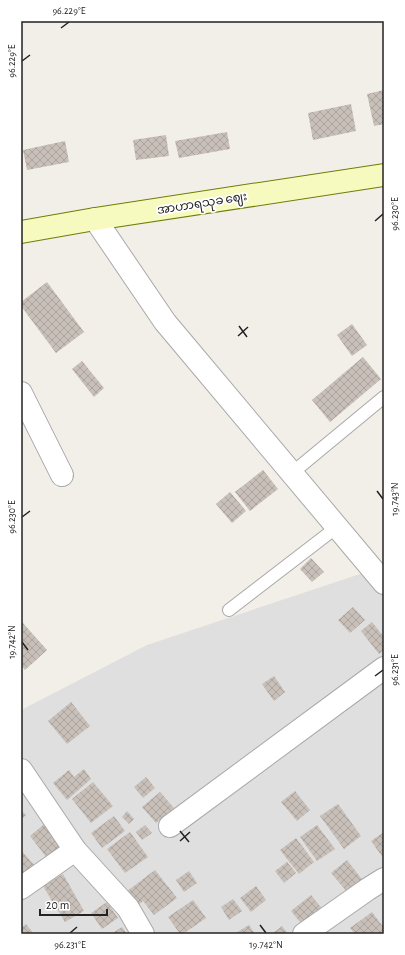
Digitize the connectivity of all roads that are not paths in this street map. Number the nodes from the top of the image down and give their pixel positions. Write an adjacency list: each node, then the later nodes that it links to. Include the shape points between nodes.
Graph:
1 (384, 175): 2 (street, အာဟာရသုခ ဈေး)
2 (95, 219): 3 (street, အာဟာရသုခ ဈေး); 6 (street, via 165,322)
3 (21, 232)
4 (21, 393): 7 (street)
5 (384, 397): 6 (lane)
6 (292, 473): 8 (street)
7 (62, 475)
8 (337, 527): 9 (street); 10 (lane)
9 (384, 583)
10 (229, 610)
11 (384, 668): 13 (street)
12 (21, 770): 14 (street)
13 (170, 826)
14 (75, 850): 16 (street); 17 (street, via 128,908)
15 (384, 879): 18 (street)
16 (21, 888)
17 (144, 934)
18 (304, 934)

